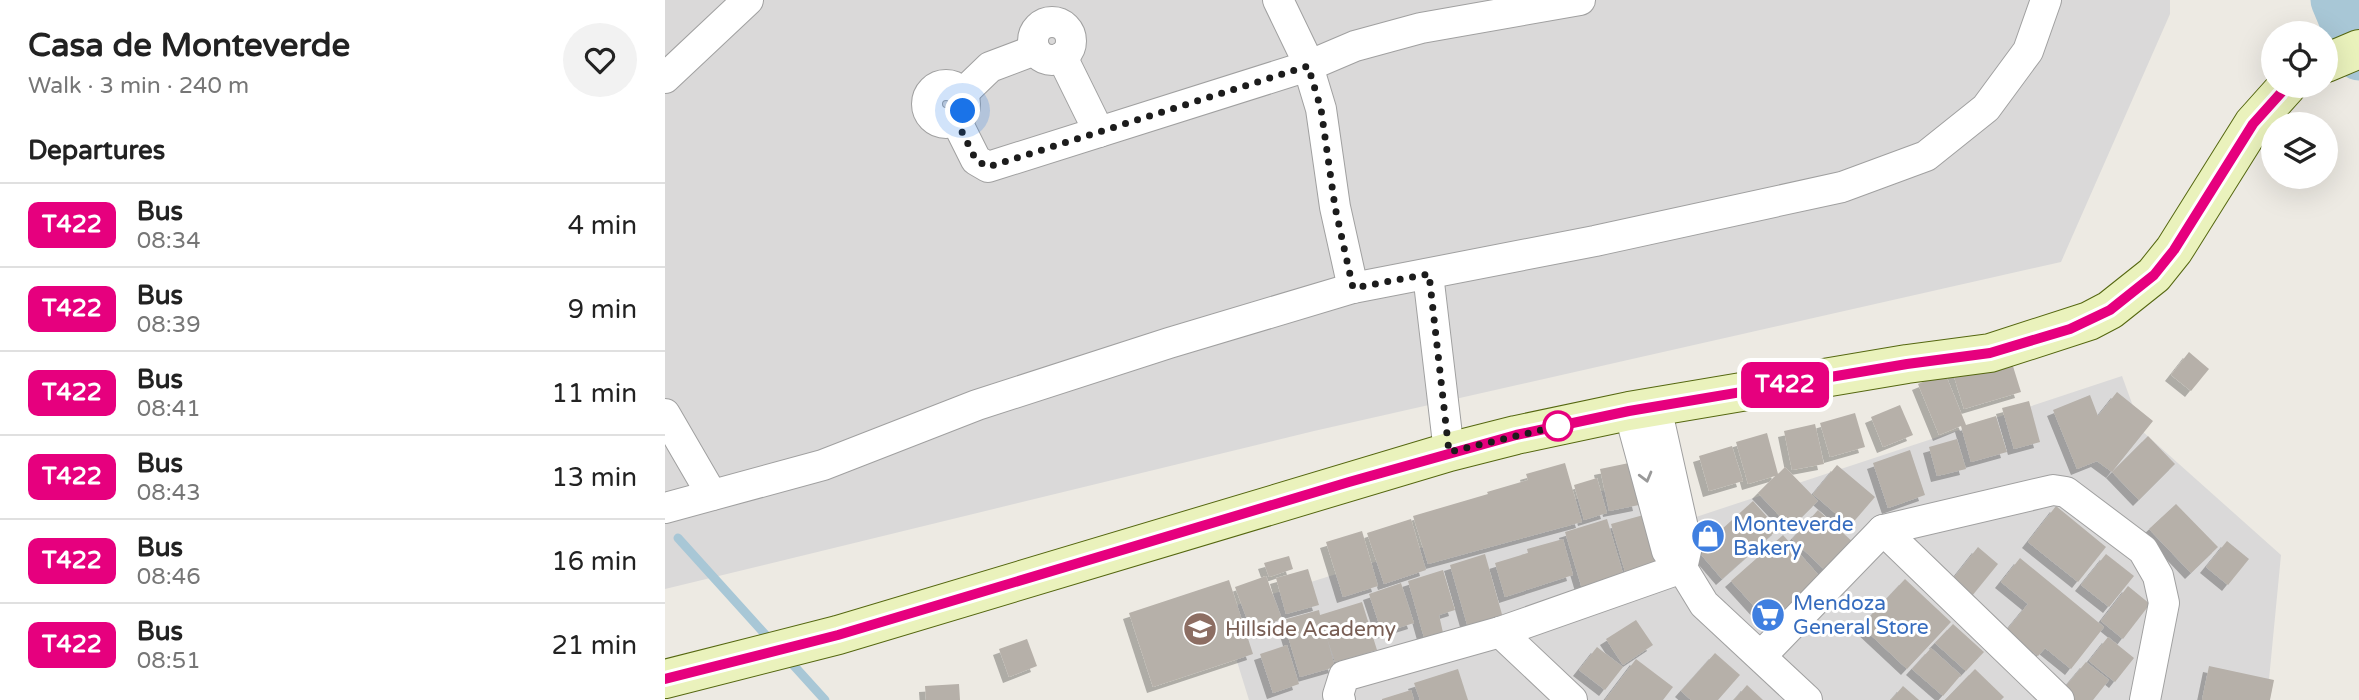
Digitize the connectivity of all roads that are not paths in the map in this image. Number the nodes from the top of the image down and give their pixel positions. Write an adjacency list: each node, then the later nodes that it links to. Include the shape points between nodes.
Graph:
1 (748, 0): 8 (street)
2 (1278, 0): 7 (street)
3 (1580, 0): 7 (street, via 1421,28 1355,46)
4 (2046, 0): 11 (street, via 2028,51 1986,108 1926,156 1842,187)
5 (2359, 49): 6 (main road)
6 (2338, 58)
7 (1308, 66): 10 (street); 12 (street, via 1321,109)
8 (665, 78)
9 (2275, 98): 13 (main road, via 2253,124 2154,275 2089,321 1990,353)
10 (1099, 132): 10 (street, via 988,167 976,160 959,107 990,66 1049,54)
11 (1429, 274): 12 (street); 15 (street)
12 (1353, 288): 16 (street, via 977,405 823,465)
13 (1643, 409): 15 (main road); 19 (street, via 1687,546)
14 (665, 414): 16 (street)
15 (1449, 452): 22 (main road, via 838,635)
16 (712, 495): 17 (street)
17 (665, 508)
18 (1883, 530): 21 (street); 26 (street); 27 (street, via 2053,490 2066,492 2143,550 2158,576 2164,603)
19 (1682, 568): 20 (street); 21 (street, via 1704,604)
20 (1500, 632): 23 (street, via 1344,676); 24 (street)
21 (1761, 656): 25 (street)
22 (665, 679)
23 (1340, 700)
24 (1572, 700)
25 (1807, 700)
26 (2059, 700)
27 (2145, 700)

